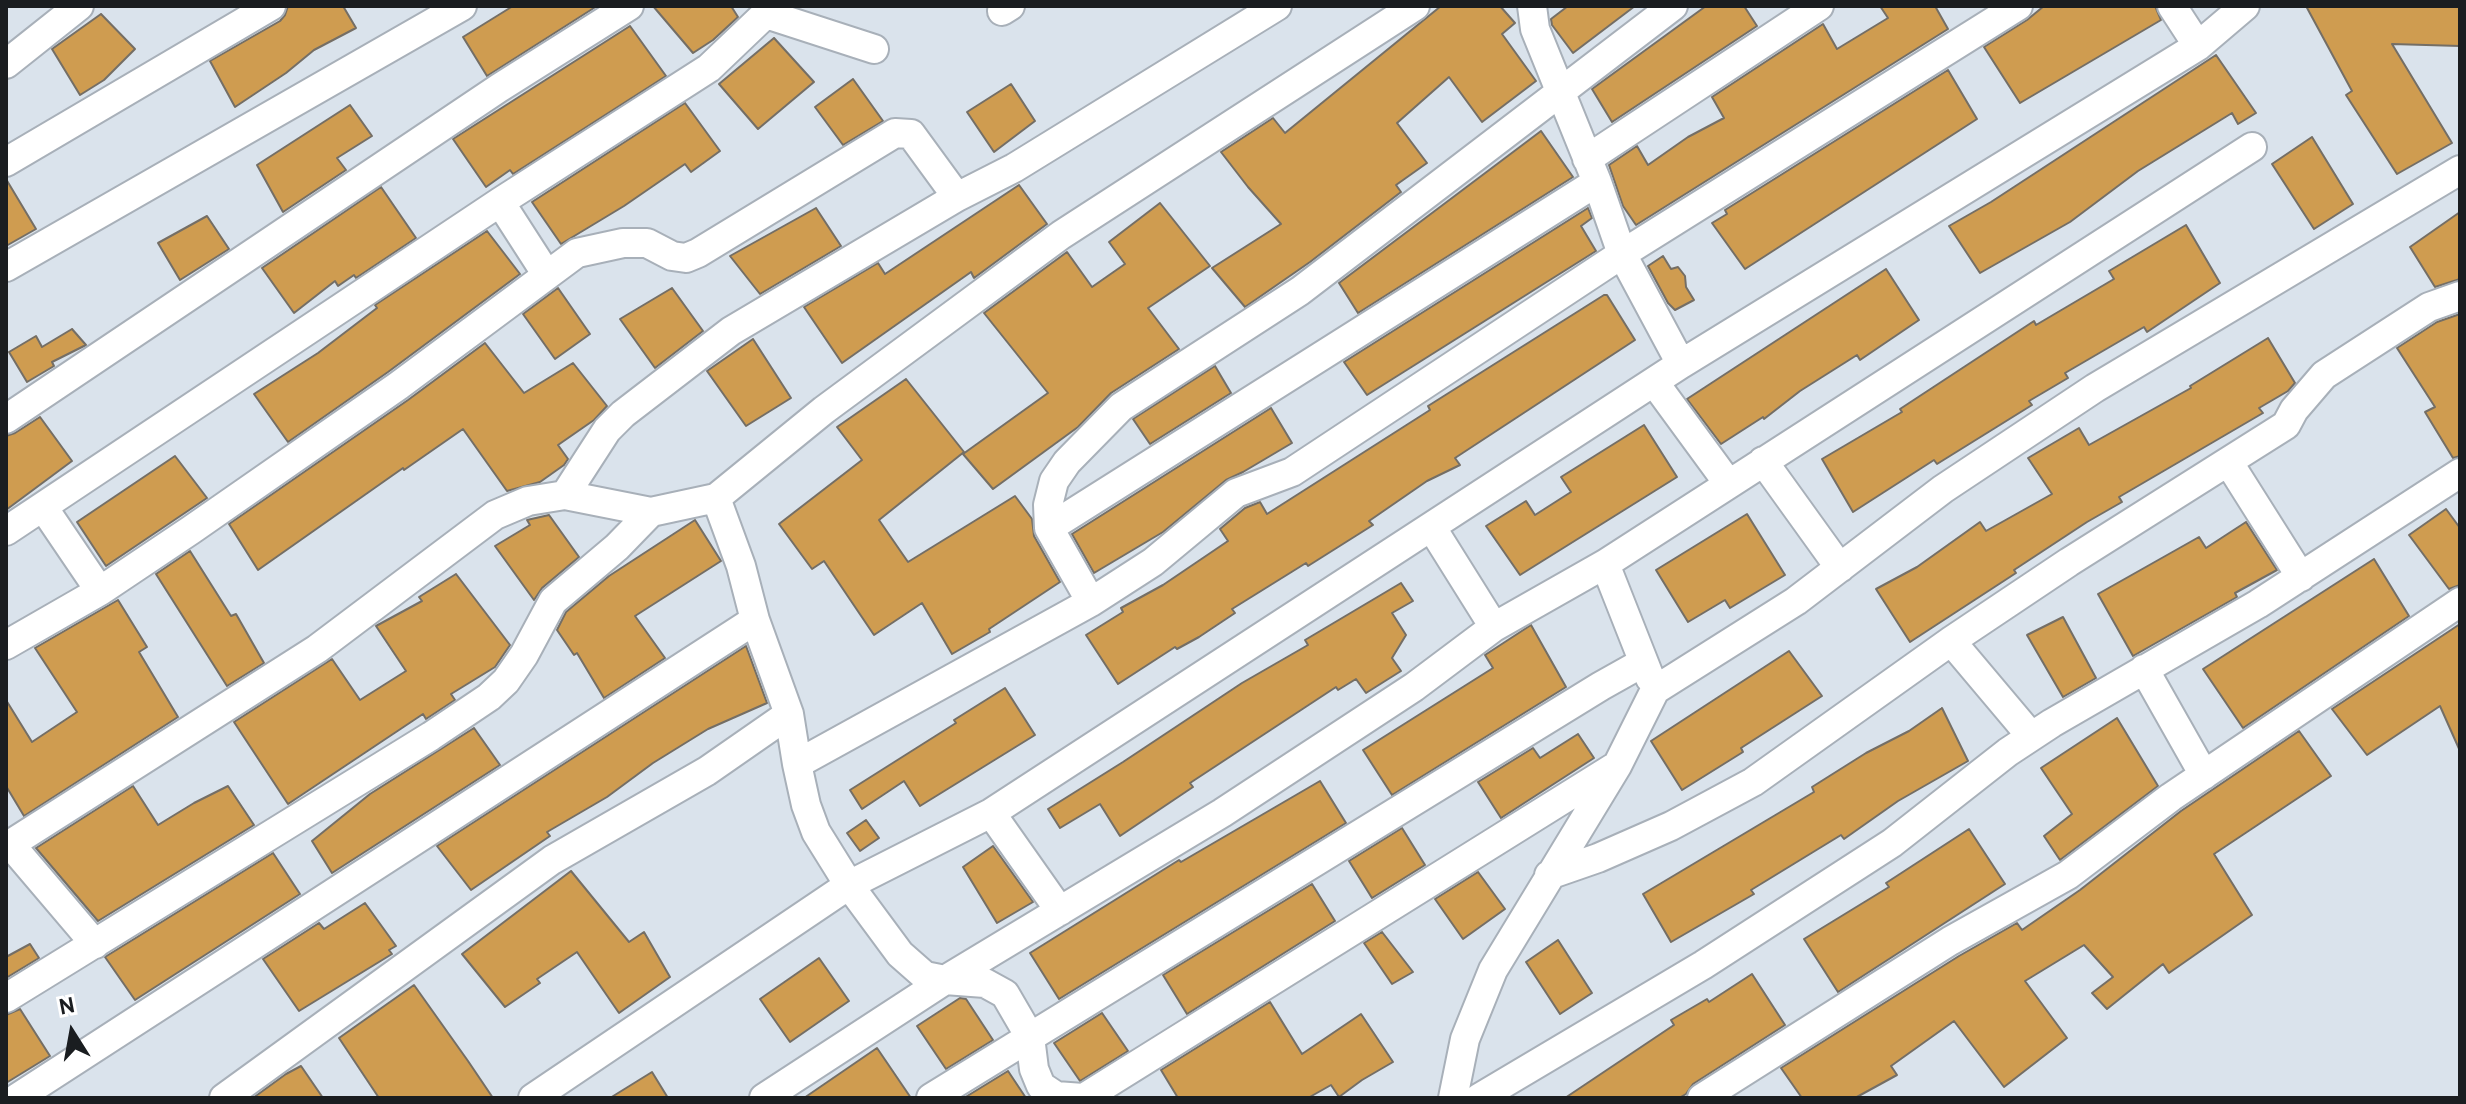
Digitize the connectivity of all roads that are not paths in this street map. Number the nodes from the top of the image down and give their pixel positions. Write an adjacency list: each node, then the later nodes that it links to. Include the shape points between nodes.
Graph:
1 (79, 6): 17 (street)
2 (271, 6): 14 (street)
3 (462, 6): 26 (street)
4 (629, 6): 31 (street)
5 (1277, 6): 23 (street, via 1014,168)
6 (1415, 6): 37 (street, via 1061,235 869,375)
7 (1532, 6): 18 (street, via 1535,29)
8 (1673, 6): 18 (street)
9 (1819, 6): 22 (street)
10 (2018, 6): 25 (street)
11 (2172, 6): 15 (street)
12 (2245, 6): 15 (street)
13 (770, 10): 16 (street); 24 (street, via 709,68)
14 (238, 16): 20 (street)
15 (2198, 46): 29 (street)
16 (874, 49)
17 (6, 64)
18 (1559, 92): 22 (street); 40 (street, via 1300,291 1121,407 1054,481)
19 (2252, 147): 32 (street)
20 (6, 162)
21 (2460, 170): 44 (street, via 2095,388 1943,489)
22 (1592, 171): 25 (street); 40 (street)
23 (957, 197): 27 (street, via 911,134 895,133 686,258 647,243 623,243 577,253); 36 (street, via 731,331 645,396 607,430)
24 (500, 202): 27 (street); 38 (street)
25 (1622, 254): 29 (street); 47 (street, via 1292,472 1236,493 1153,562)
26 (6, 267)
27 (547, 275): 46 (street, via 398,386)
28 (2460, 296): 33 (street, via 2429,307 2324,375 2286,425)
29 (1681, 364): 30 (street)
30 (1654, 382): 35 (street); 41 (street)
31 (6, 419)
32 (1763, 461): 35 (street); 44 (street)
33 (2229, 463): 45 (street); 51 (street)
34 (2460, 473): 45 (street)
35 (1728, 483): 43 (street)
36 (565, 495): 39 (street); 62 (street, via 528,501 495,515 317,649)
37 (716, 498): 39 (street); 49 (street)
38 (43, 507): 42 (street); 46 (street)
39 (651, 512): 66 (street, via 553,601 524,655 489,697)
40 (1049, 528): 47 (street)
41 (1432, 528): 50 (street); 61 (street)
42 (6, 531)
43 (1605, 564): 50 (street); 53 (street)
44 (1840, 568): 55 (street)
45 (2301, 577): 54 (street)
46 (100, 591): 52 (street)
47 (1091, 602): 58 (street)
48 (2460, 602): 60 (street)
49 (755, 620): 56 (street); 70 (street)
50 (1494, 627): 65 (street, via 1360,723)
51 (1951, 641): 57 (street); 63 (street, via 1753,782 1671,826)
52 (6, 645)
53 (1642, 663): 55 (street); 69 (street)
54 (2144, 669): 57 (street); 60 (street)
55 (1655, 690): 59 (street)
56 (789, 714): 58 (street); 71 (street, via 707,771 552,860)
57 (2031, 736): 77 (street, via 1892,843 1703,965)
58 (797, 764): 64 (street, via 816,832)
59 (1617, 766): 63 (street); 75 (street)
60 (2204, 775): 78 (street, via 2068,875 1950,941)
61 (991, 813): 64 (street); 65 (street)
62 (8, 846): 66 (street)
63 (1549, 875): 76 (street, via 1493,970 1465,1039)
64 (849, 885): 67 (street, via 900,954 925,976); 72 (street)
65 (1060, 911): 67 (street)
66 (95, 944): 68 (street)
67 (945, 980): 69 (street, via 985,983 1005,994); 73 (street)
68 (6, 998)
69 (1030, 1037): 74 (street); 75 (street, via 1041,1086 1056,1096)
70 (17, 1098)
71 (224, 1098)
72 (533, 1098)
73 (764, 1098)
74 (931, 1098)
75 (1084, 1098)
76 (1453, 1098)
77 (1479, 1098)
78 (1702, 1098)

